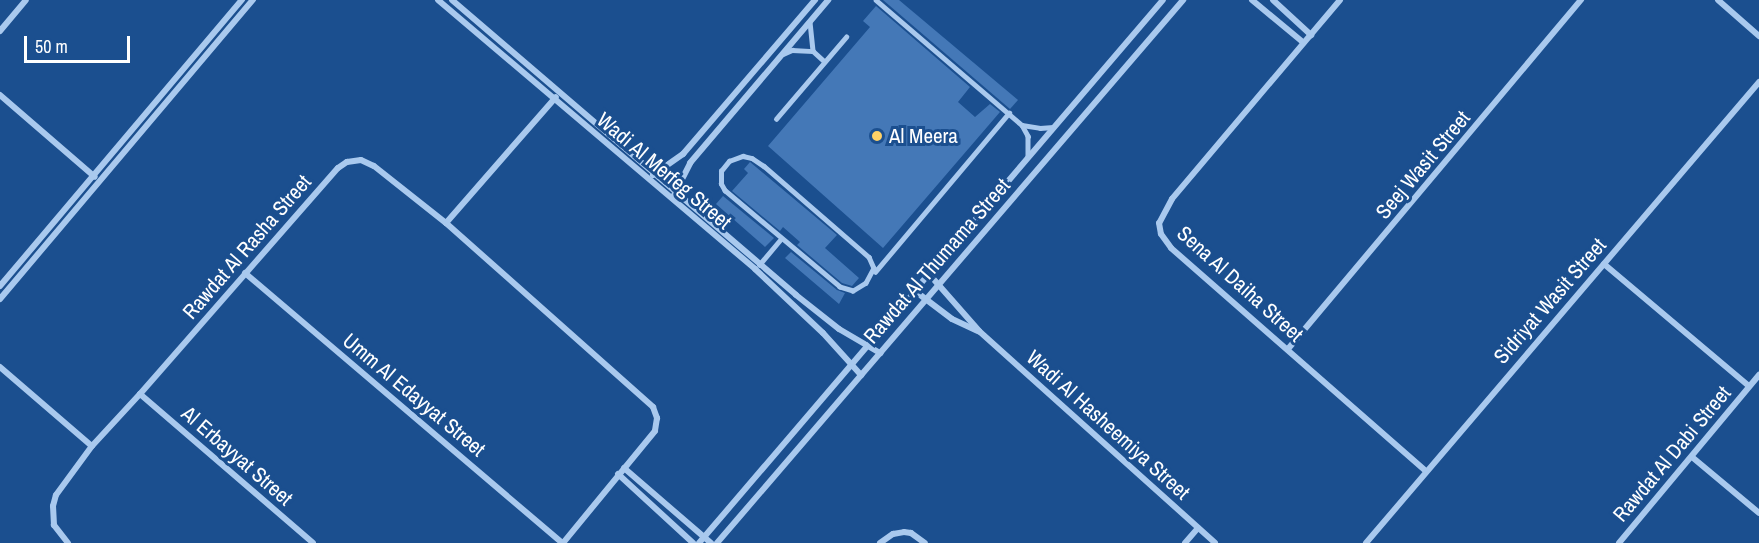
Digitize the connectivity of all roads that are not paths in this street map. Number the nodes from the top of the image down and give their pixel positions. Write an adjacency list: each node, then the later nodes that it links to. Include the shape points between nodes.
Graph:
1 (26, 0): 17 (street)
2 (242, 0): 35 (street)
3 (254, 0): 37 (street)
4 (438, 0): 28 (street, Wadi Al Merfeg Street)
5 (452, 0): 26 (street, Wadi Al Merfeg Street)
6 (814, 0): 34 (street, via 682,154)
7 (828, 0): 16 (street)
8 (876, 0): 29 (lane)
9 (1163, 0): 32 (street, Rawdat Al Thumama Street)
10 (1183, 0): 48 (street, Rawdat Al Thumama Street)
11 (1252, 0): 21 (street)
12 (1273, 0): 18 (street)
13 (1341, 0): 18 (street, Sena Al Daiha Street)
14 (1581, 0): 55 (street, Seej Wasit Street)
15 (1718, 0): 19 (street)
16 (810, 22): 22 (lane); 23 (street)
17 (0, 32)
18 (1311, 35): 21 (street, Sena Al Daiha Street)
19 (1759, 36)
20 (846, 37): 24 (lane)
21 (1304, 43): 55 (street, Sena Al Daiha Street, via 1172,199 1159,224 1171,248)
22 (813, 51): 23 (lane, via 792,50); 24 (lane)
23 (782, 55): 38 (street, via 690,163)
24 (824, 62): 30 (lane)
25 (1759, 82): 43 (street, Sidriyat Wasit Street)
26 (560, 92): 28 (street); 34 (street, Wadi Al Merfeg Street)
27 (0, 94): 35 (street)
28 (554, 99): 36 (street, Wadi Al Merfeg Street); 40 (street)
29 (1009, 113): 31 (lane); 46 (lane)
30 (776, 118)
31 (1022, 125): 32 (lane); 33 (lane, via 1028,136)
32 (1053, 127): 33 (street, Rawdat Al Thumama Street)
33 (1028, 156): 47 (street, Rawdat Al Thumama Street)
34 (656, 174): 36 (street); 38 (street, Wadi Al Merfeg Street)
35 (94, 175): 37 (street); 49 (street)
36 (647, 178): 39 (street, Wadi Al Merfeg Street)
37 (100, 181): 51 (street)
38 (675, 191): 39 (street); 42 (street, Wadi Al Merfeg Street)
39 (673, 201): 44 (street, Wadi Al Merfeg Street)
40 (446, 223): 45 (street, Rawdat Al Rasha Street, via 374,166 355,160 338,168); 65 (street, Rawdat Al Rasha Street, via 653,407 657,418 655,431)
41 (781, 240): 42 (lane); 46 (lane, via 840,287 859,289); 46 (lane, via 725,191 720,177 729,161 743,156 764,166 869,257)
42 (761, 263): 44 (lane); 54 (street, Wadi Al Merfeg Street, via 831,322)
43 (1604, 264): 61 (street, Rawdat Al Dabi Street); 66 (street, Sidriyat Wasit Street)
44 (755, 269): 57 (street, Wadi Al Merfeg Street)
45 (245, 273): 62 (street, Rawdat Al Rasha Street); 73 (street, Umm Al Edayyat Street)
46 (873, 274)
47 (929, 274): 48 (street, Wadi Al Hasheemiya Street); 50 (street, Rawdat Al Thumama Street)
48 (939, 285): 52 (street, Rawdat Al Thumama Street); 53 (street, Wadi Al Hasheemiya Street)
49 (0, 286)
50 (915, 291): 52 (street, Wadi Al Hasheemiya Street); 54 (street, Rawdat Al Thumama Street)
51 (0, 299)
52 (926, 299): 53 (street, Wadi Al Hasheemiya Street, via 952,319); 56 (street, Rawdat Al Thumama Street)
53 (979, 331): 69 (street, Wadi Al Hasheemiya Street)
54 (867, 346): 56 (street, Wadi Al Merfeg Street); 57 (street, Rawdat Al Thumama Street)
55 (1288, 349): 66 (street, Sena Al Daiha Street)
56 (880, 353): 59 (street, Rawdat Al Thumama Street)
57 (852, 364): 59 (street, Wadi Al Merfeg Street); 70 (street, Rawdat Al Thumama Street)
58 (0, 367): 63 (street)
59 (861, 375): 77 (street, Rawdat Al Thumama Street)
60 (1759, 375): 61 (street, Rawdat Al Dabi Street)
61 (1749, 387): 64 (street, Rawdat Al Dabi Street)
62 (140, 394): 63 (street, Rawdat Al Rasha Street); 72 (street, Al Erbayyat Street)
63 (92, 446): 71 (street, Rawdat Al Rasha Street, via 52,506 54,525)
64 (1692, 457): 68 (street); 83 (street, Rawdat Al Dabi Street)
65 (624, 468): 67 (street, Rawdat Al Rasha Street); 70 (street)
66 (1426, 471): 82 (street, Sidriyat Wasit Street)
67 (618, 474): 73 (street, Rawdat Al Rasha Street); 74 (street)
68 (1759, 513)
69 (1198, 528): 80 (street); 81 (street, Wadi Al Hasheemiya Street)
70 (704, 537): 75 (street, Rawdat Al Thumama Street); 76 (street)
71 (68, 543)
72 (313, 543)
73 (562, 543)
74 (693, 543)
75 (699, 543)
76 (711, 543)
77 (717, 543)
78 (880, 543): 79 (street, via 904,532)
79 (925, 543)
80 (1185, 543)
81 (1215, 543)
82 (1366, 543)
83 (1619, 543)

